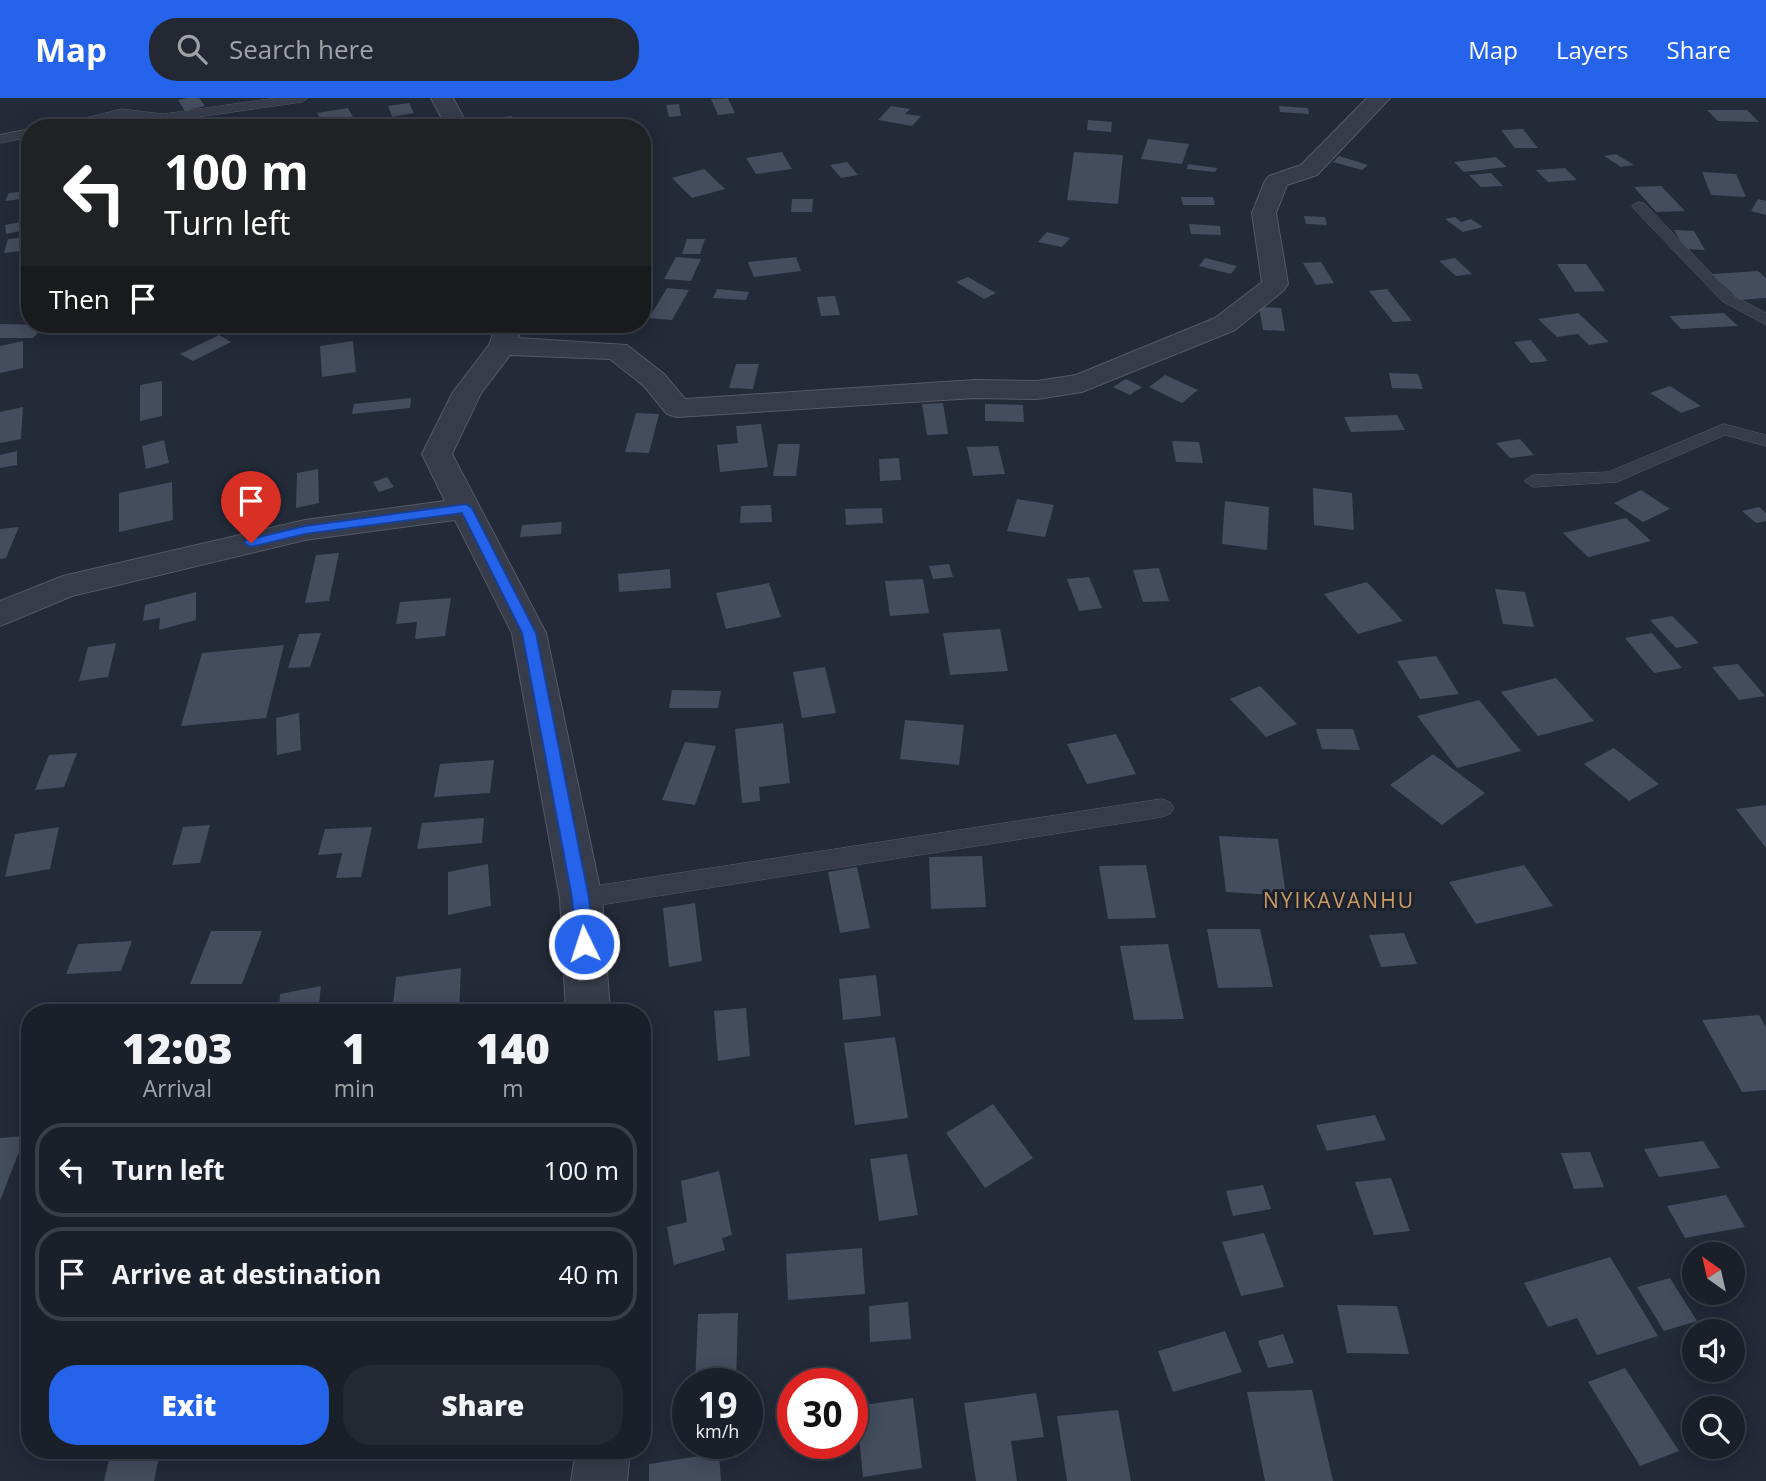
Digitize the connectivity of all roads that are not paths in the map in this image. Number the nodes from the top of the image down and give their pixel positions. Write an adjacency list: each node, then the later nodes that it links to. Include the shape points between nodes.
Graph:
1 (302, 98): 4 (lane, via 163,118 116,109)
2 (442, 98): 5 (street)
3 (1379, 98): 10 (street, via 1308,170 1277,181 1264,213 1275,284 1226,324 1082,383 1037,390 975,389 677,408 654,380 617,351)
4 (83, 119)
5 (453, 119)
6 (21, 135): 7 (lane)
7 (0, 139)
8 (1639, 206): 9 (lane, via 1727,298)
9 (1766, 320)
10 (506, 335): 13 (street, via 467,392 438,454)
11 (1766, 441): 12 (lane, via 1724,429 1611,478)
12 (1533, 481)
13 (466, 508): 14 (street, via 305,530 63,587); 16 (street, via 529,633)
14 (0, 614)
15 (1162, 808): 16 (lane)
16 (581, 898): 17 (street)
17 (587, 1004)
18 (602, 1459): 19 (street)
19 (599, 1481)

